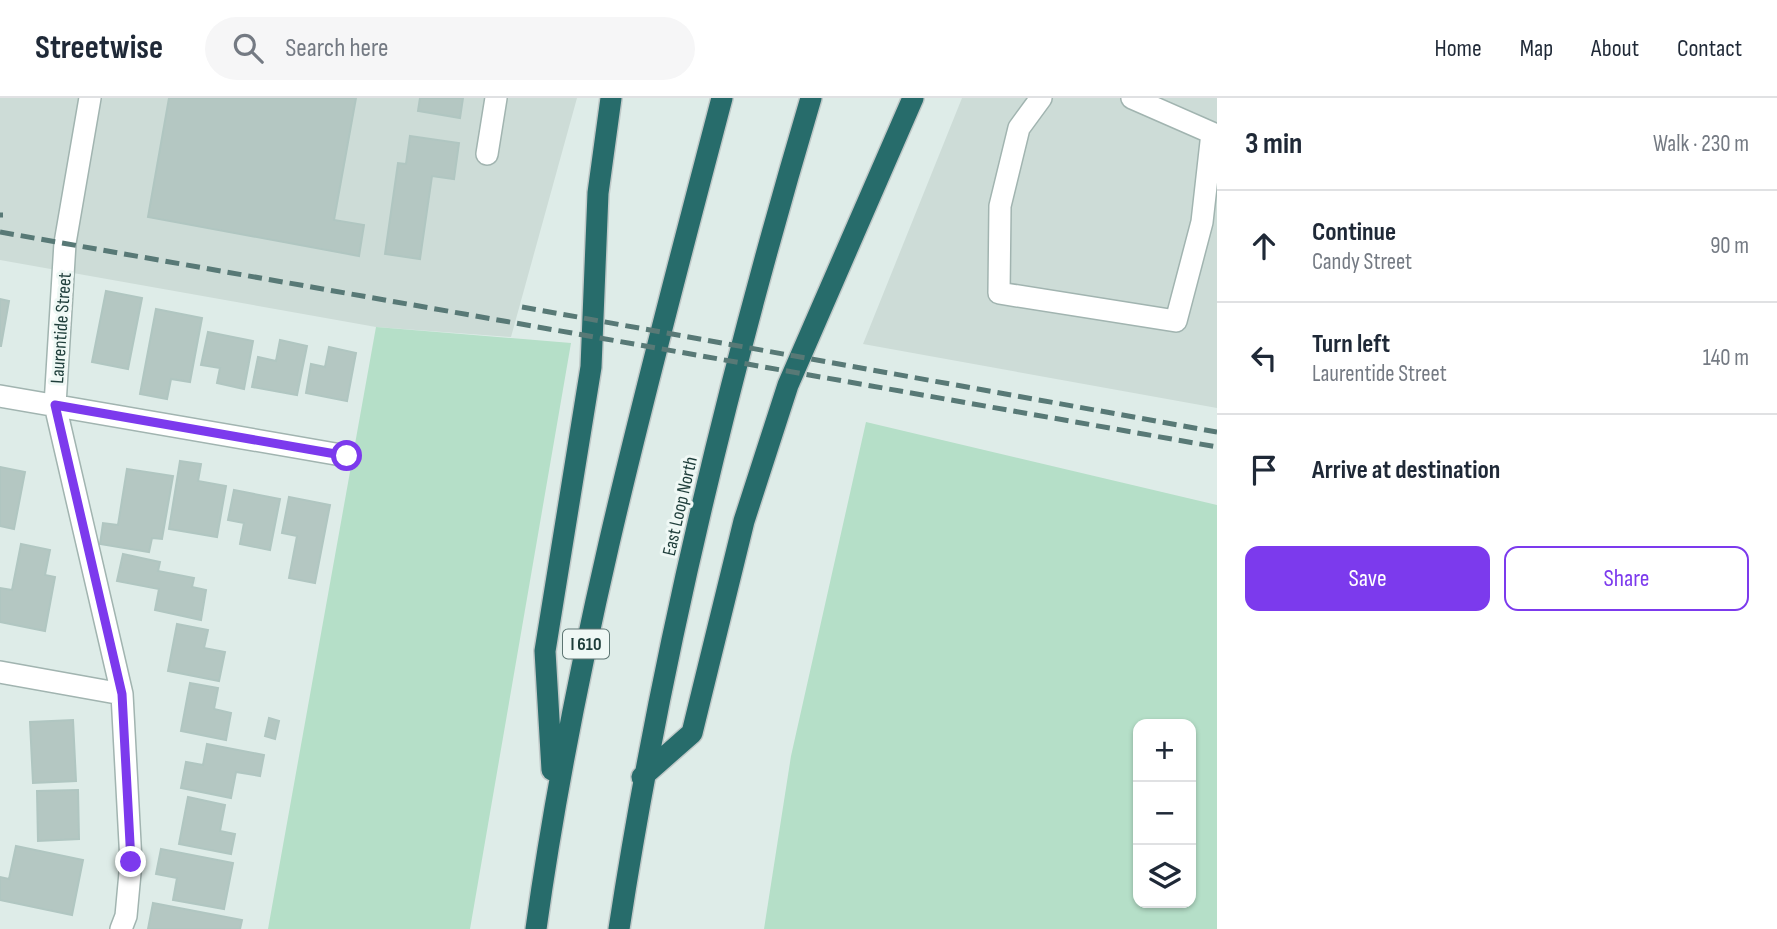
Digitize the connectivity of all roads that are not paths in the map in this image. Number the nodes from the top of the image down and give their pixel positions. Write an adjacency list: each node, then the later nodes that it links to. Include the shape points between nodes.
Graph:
1 (90, 98): 12 (street, Laurentide Street, via 65,243)
2 (496, 98): 9 (street)
3 (611, 98): 17 (highway, via 598,193 591,367 545,650)
4 (722, 98): 17 (highway, I 610, via 639,414)
5 (811, 98): 16 (highway, East Loop North, via 730,385)
6 (913, 98): 16 (highway, via 788,385 744,521 692,733)
7 (1041, 98): 10 (street, via 1019,128 1000,206 999,293 1176,321)
8 (1132, 98): 10 (street, via 1212,133)
9 (487, 154)
10 (1209, 219)
11 (0, 396): 12 (street)
12 (55, 405): 13 (street); 15 (street, Laurentide Street)
13 (347, 456)
14 (0, 672): 15 (street)
15 (122, 694): 18 (street, Laurentide Street, via 131,862)
16 (642, 777): 20 (highway, East Loop North)
17 (554, 802): 19 (highway, I 610)
18 (121, 929)
19 (536, 929)
20 (619, 929)

